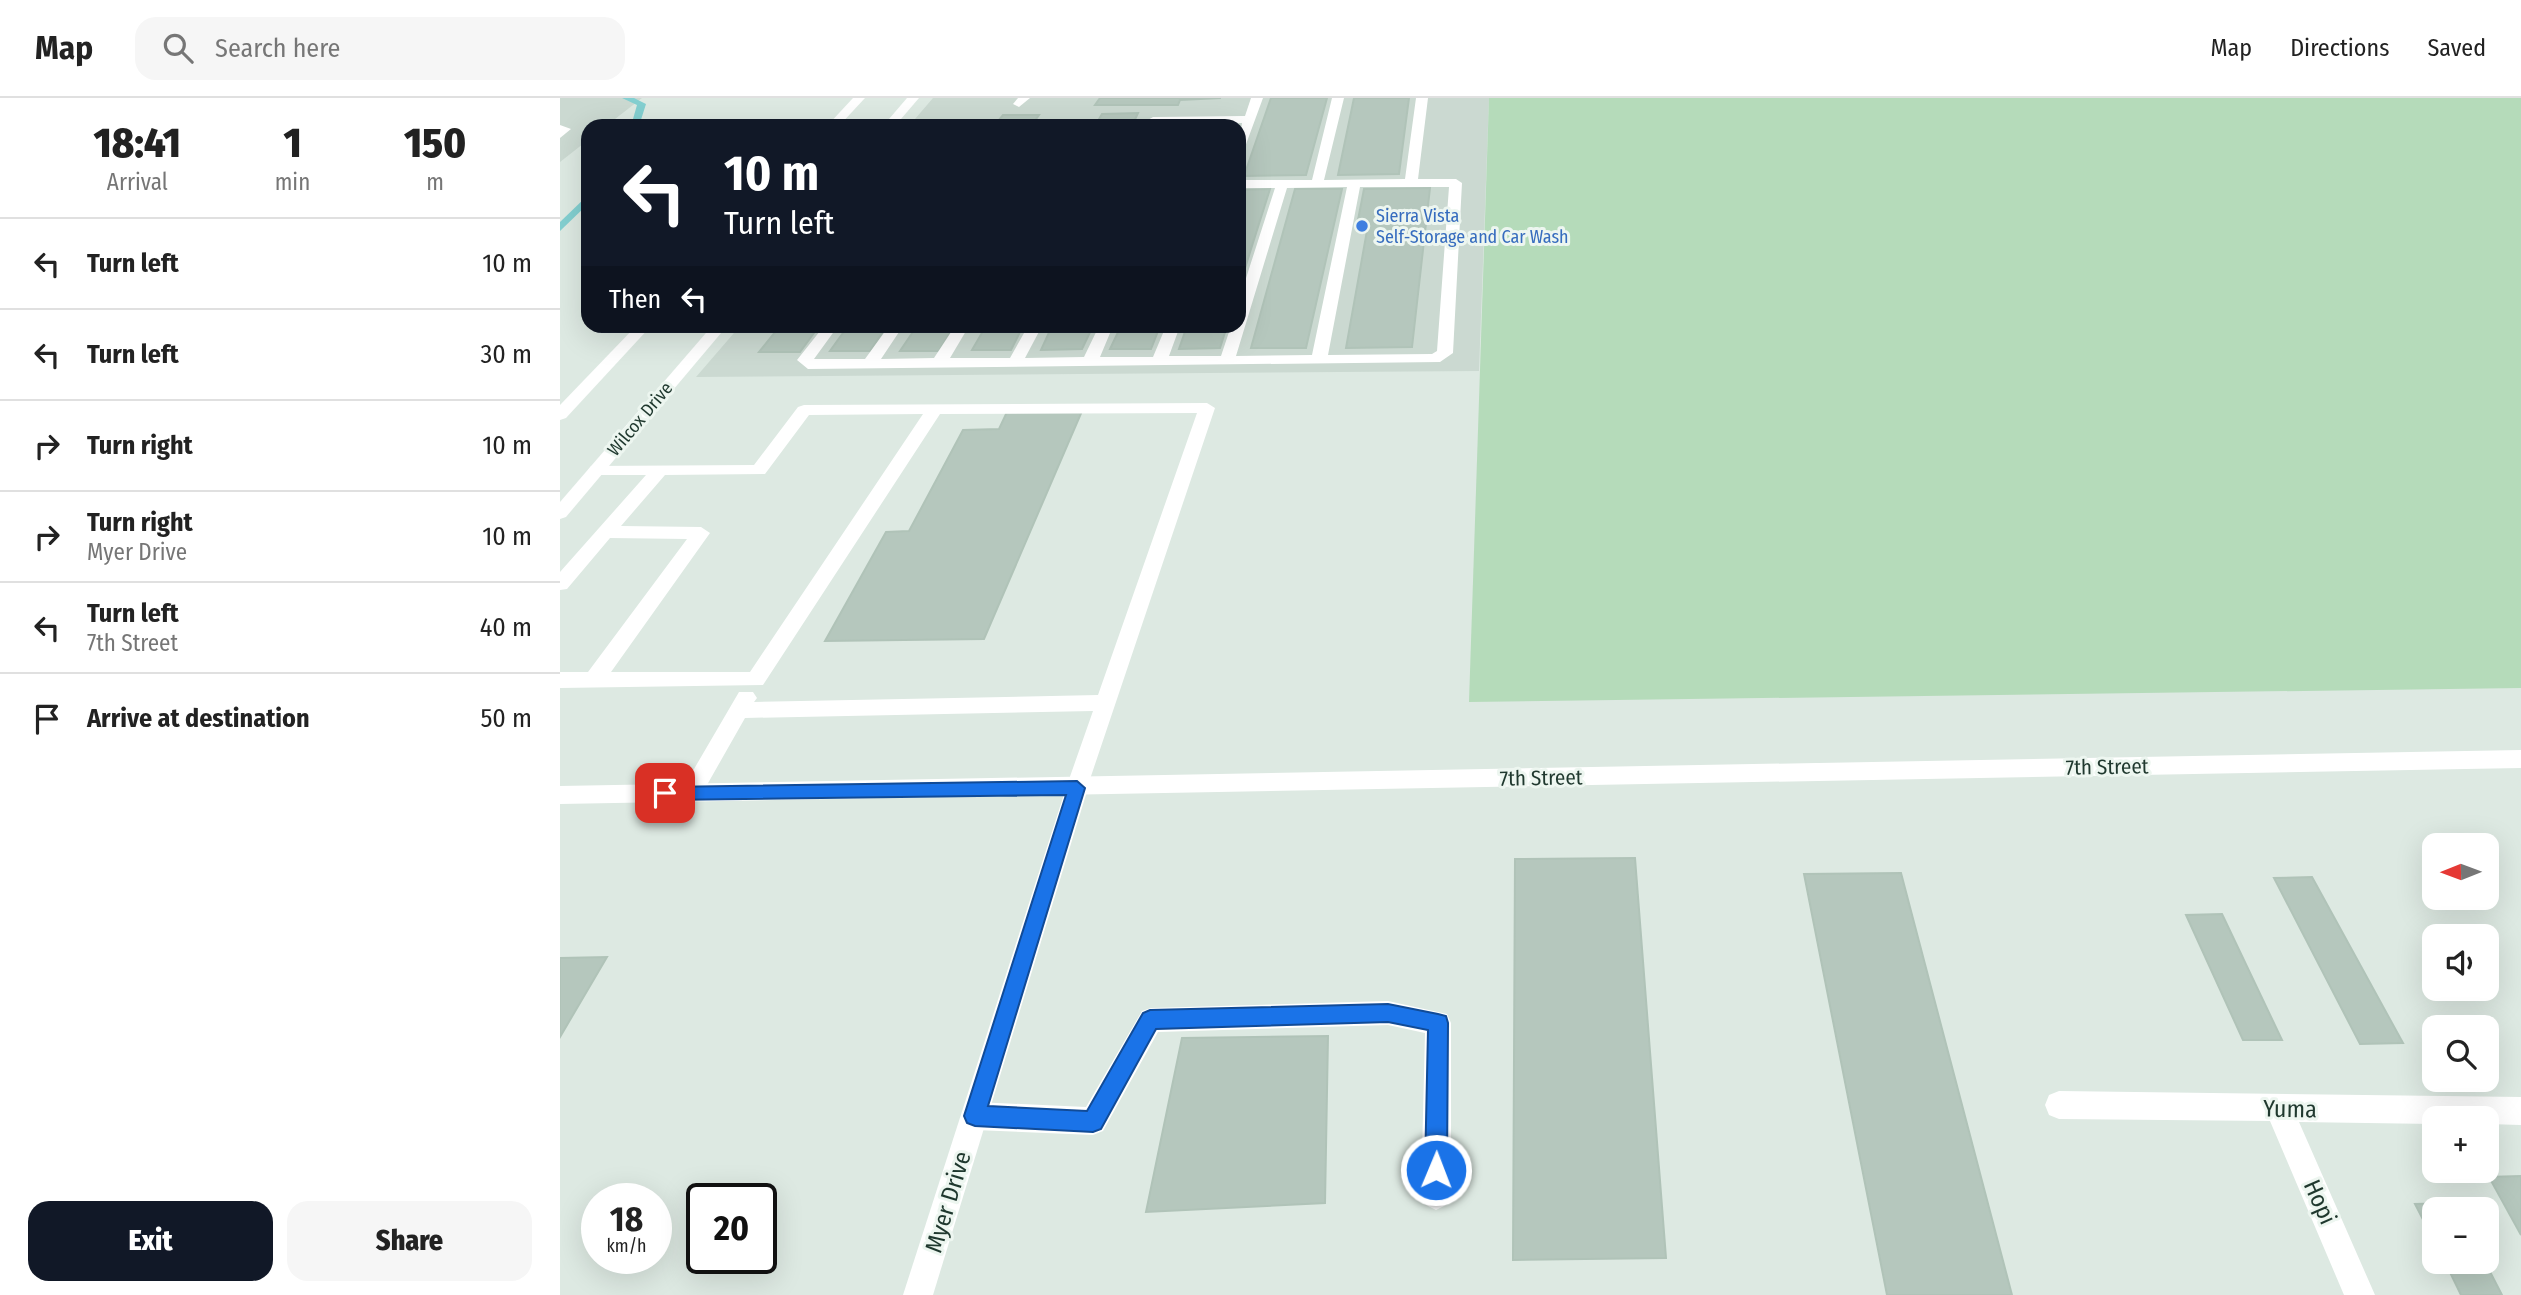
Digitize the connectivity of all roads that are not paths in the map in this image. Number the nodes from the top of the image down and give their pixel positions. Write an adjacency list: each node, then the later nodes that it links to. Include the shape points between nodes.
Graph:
1 (859, 98): 6 (street)
2 (913, 98): 7 (street)
3 (1257, 98): 9 (street)
4 (1338, 98): 15 (street)
5 (1422, 98): 12 (street)
6 (840, 119)
7 (895, 119)
8 (1246, 119): 9 (street)
9 (1250, 119): 10 (street)
10 (1246, 129)
11 (1354, 183): 12 (street); 15 (street); 26 (street)
12 (1411, 183): 26 (street, via 1456,183 1445,353 1435,359)
13 (1246, 184): 14 (street)
14 (1282, 184): 15 (street); 16 (street)
15 (1317, 184)
16 (1246, 301)
17 (637, 333): 34 (street)
18 (714, 333): 35 (street, Wilcox Drive)
19 (826, 333): 31 (street, via 805,360 808,364)
20 (891, 333): 31 (street)
21 (958, 333): 32 (street)
22 (1031, 333): 28 (street)
23 (1103, 333): 29 (street)
24 (1170, 333): 30 (street)
25 (1236, 333): 27 (street)
26 (1319, 360): 27 (street)
27 (1227, 361): 30 (street)
28 (1015, 362): 29 (street); 32 (street)
29 (1090, 362): 30 (street)
30 (1159, 362)
31 (870, 363): 32 (street)
32 (939, 363)
33 (935, 409): 36 (street, via 804,410 759,470); 42 (street); 43 (street, Myer Drive, via 1207,408)
34 (560, 415)
35 (597, 470): 36 (street); 37 (street, Wilcox Drive)
36 (659, 471): 38 (street)
37 (560, 513)
38 (605, 532): 39 (street); 41 (street, via 701,533)
39 (560, 584)
40 (560, 680): 41 (street)
41 (594, 680): 42 (street)
42 (757, 680): 44 (street)
43 (1106, 703): 44 (street); 46 (street, Myer Drive)
44 (739, 710): 47 (street)
45 (2521, 759): 46 (street, 7th Street)
46 (1077, 788): 47 (street, 7th Street); 52 (street, Myer Drive)
47 (691, 793): 48 (street, 7th Street)
48 (560, 795)
49 (2059, 1105): 50 (street, Yuma)
50 (2279, 1109): 51 (street, Yuma); 55 (street, Hopi)
51 (2521, 1111)
52 (975, 1116): 53 (street, via 1093,1121 1150,1020 1388,1013 1438,1023); 54 (street, Myer Drive)
53 (1436, 1195)
54 (918, 1295)
55 (2360, 1295)

